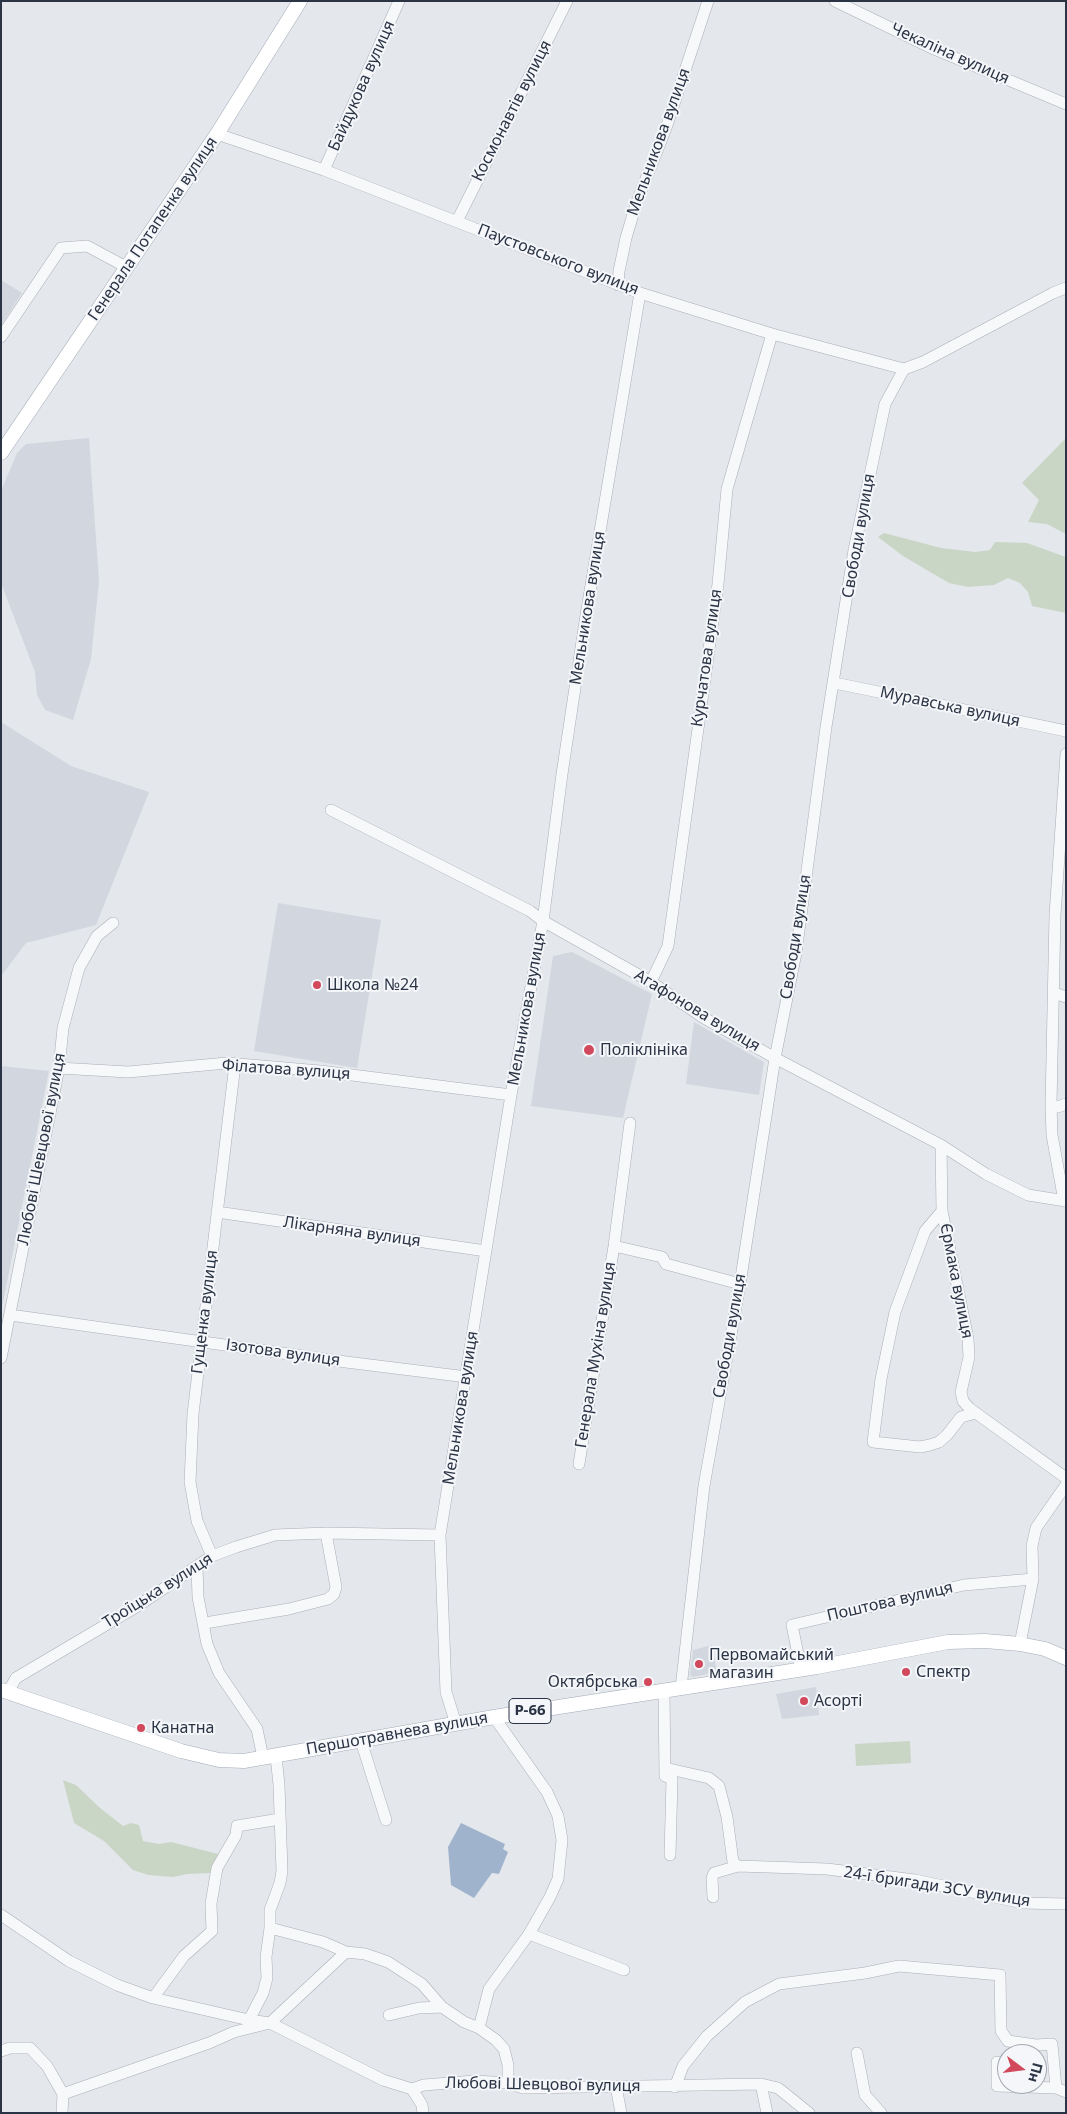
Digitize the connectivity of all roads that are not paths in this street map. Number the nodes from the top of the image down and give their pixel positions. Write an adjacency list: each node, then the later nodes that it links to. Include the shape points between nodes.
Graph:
1 (300, 1): 7 (main road, Генерала Потапенка вулиця)
2 (399, 1): 8 (street, Байдукова вулиця)
3 (567, 1): 9 (street, Космонавтів вулиця)
4 (708, 1): 11 (street, Мельникова вулиця, via 666,128 636,204)
5 (835, 1): 6 (street, Чекаліна вулиця, via 934,48)
6 (1066, 104)
7 (217, 134): 8 (street, Паустовського вулиця); 10 (main road, Генерала Потапенка вулиця)
8 (324, 170): 9 (street, Паустовського вулиця)
9 (457, 221): 11 (street, Паустовського вулиця)
10 (128, 268): 15 (street, via 87,246 61,248); 17 (main road, Генерала Потапенка вулиця)
11 (618, 285): 13 (street, Паустовського вулиця)
12 (1066, 288): 16 (street)
13 (640, 293): 14 (street, Паустовського вулиця); 22 (street, Мельникова вулиця, via 586,615)
14 (772, 334): 16 (street, Паустовського вулиця); 24 (street, Курчатова вулиця, via 727,489 718,584 668,946)
15 (1, 337)
16 (904, 370): 18 (street, Свободи вулиця, via 885,404 854,550)
17 (1, 453)
18 (835, 683): 19 (street, Муравська вулиця); 27 (street, Свободи вулиця, via 826,727 796,953)
19 (1066, 731)
20 (1066, 754): 25 (street, via 1055,915)
21 (331, 810): 22 (street, Агафонова вулиця, via 530,911)
22 (543, 921): 24 (street, Агафонова вулиця); 30 (street, Мельникова вулиця)
23 (113, 923): 29 (street, Любові Шевцової вулиця, via 97,936 79,968 63,1028)
24 (651, 982): 27 (street, Агафонова вулиця, via 704,1018)
25 (1054, 993): 26 (street); 32 (street)
26 (1066, 997)
27 (775, 1058): 34 (street, Агафонова вулиця); 40 (street, Свободи вулиця)
28 (235, 1064): 29 (street, Філатова вулиця, via 128,1072); 30 (street, Філатова вулиця, via 320,1071); 37 (street, Гущенка вулиця)
29 (60, 1068): 41 (street, Любові Шевцової вулиця)
30 (511, 1095): 39 (street, Мельникова вулиця)
31 (1066, 1104): 32 (street)
32 (1050, 1105): 35 (street, via 1052,1135)
33 (630, 1123): 38 (street, Генерала Мухіна вулиця)
34 (941, 1145): 35 (street, Агафонова вулиця, via 986,1174 1028,1195); 36 (street, Єрмака вулиця)
35 (1065, 1201)
36 (942, 1211): 45 (street, Єрмака вулиця, via 968,1339 969,1357 961,1392 964,1401); 45 (street, Єрмака вулиця, via 925,1231 895,1312 881,1379 873,1442 920,1447 930,1445 947,1435 961,1417)
37 (217, 1212): 39 (street, Лікарняна вулиця); 42 (street, Гущенка вулиця)
38 (614, 1246): 40 (street, Генерала Мухіна вулиця, via 662,1257 666,1264); 46 (street, Генерала Мухіна вулиця)
39 (486, 1251): 44 (street, Мельникова вулиця)
40 (740, 1284): 58 (street, Свободи вулиця, via 704,1486)
41 (10, 1314): 42 (street, Ізотова вулиця); 43 (street, Любові Шевцової вулиця)
42 (202, 1342): 44 (street, Ізотова вулиця); 51 (street, Гущенка вулиця, via 193,1414 190,1482 197,1521)
43 (1, 1358)
44 (467, 1377): 50 (street, Мельникова вулиця)
45 (976, 1413): 47 (street, Єрмака вулиця)
46 (579, 1464)
47 (1066, 1478)
48 (1066, 1486): 53 (street, via 1036,1528 1032,1546)
49 (326, 1533): 50 (street, Троїцька вулиця); 51 (street, Троїцька вулиця, via 274,1536); 54 (street, via 336,1588 328,1599)
50 (440, 1535): 62 (street, Мельникова вулиця, via 446,1692)
51 (212, 1556): 52 (street, Троїцька вулиця)
52 (197, 1566): 54 (street, via 198,1597); 59 (street, Троїцька вулиця, via 136,1607 16,1678)
53 (1033, 1579): 55 (street); 57 (street, Поштова вулиця, via 964,1585 792,1626)
54 (204, 1623): 64 (street, via 214,1662 257,1729)
55 (1020, 1644): 56 (main road, Першотравнева вулиця / Р-66); 57 (main road, Першотравнева вулиця / Р-66, via 948,1642)
56 (1066, 1658)
57 (801, 1669): 58 (main road, Першотравнева вулиця / Р-66)
58 (681, 1688): 60 (main road, Першотравнева вулиця / Р-66)
59 (5, 1691): 64 (main road, Першотравнева вулиця / Р-66, via 181,1751 219,1760)
60 (664, 1691): 61 (main road, Першотравнева вулиця / Р-66); 65 (street)
61 (494, 1717): 62 (main road, Першотравнева вулиця / Р-66); 74 (street, via 547,1792 558,1816 562,1840 558,1879)
62 (456, 1724): 63 (main road, Першотравнева вулиця / Р-66)
63 (362, 1741): 64 (main road, Першотравнева вулиця / Р-66); 67 (street)
64 (270, 1757): 66 (street)
65 (665, 1768): 68 (street, via 665,1776 672,1779); 69 (street, via 709,1778 719,1786 733,1862)
66 (280, 1819): 73 (street, via 282,1871 270,1910); 77 (street, via 237,1826 236,1835 217,1868 211,1904 212,1931 184,1956)
67 (386, 1820)
68 (670, 1855)
69 (738, 1866): 70 (street, 24-ї бригади ЗСУ вулиця, via 714,1874); 71 (street, 24-ї бригади ЗСУ вулиця, via 828,1869 915,1880 1023,1903)
70 (713, 1897)
71 (1066, 1904)
72 (1, 1915): 77 (street, Любові Шевцової вулиця, via 69,1961 117,1985)
73 (270, 1928): 75 (street, via 323,1942); 80 (street, via 267,1978)
74 (530, 1934): 76 (street); 82 (street, via 489,1989)
75 (346, 1952): 78 (street, via 365,1954 396,1966 422,1984); 81 (street)
76 (624, 1970)
77 (153, 1998): 80 (street, Любові Шевцової вулиця)
78 (442, 2007): 79 (street); 82 (street)
79 (389, 2015)
80 (249, 2020): 81 (street, Любові Шевцової вулиця)
81 (270, 2023): 89 (street, Любові Шевцової вулиця, via 383,2080); 92 (street, via 234,2032)
82 (479, 2028): 85 (street, via 504,2049)
83 (1, 2051): 92 (street, via 30,2048 47,2066)
84 (857, 2053): 98 (street, via 865,2095)
85 (508, 2083): 87 (street, Любові Шевцової вулиця, via 522,2088); 89 (street, Любові Шевцової вулиця, via 476,2081)
86 (762, 2084): 88 (street, Любові Шевцової вулиця); 96 (street); 97 (street, via 778,2088)
87 (616, 2086): 88 (street, Любові Шевцової вулиця); 95 (street)
88 (675, 2086): 91 (street, via 683,2066 707,2036 745,2002 779,1984 866,1974 899,1966 1000,1974 1001,2030 1008,2042 1052,2044)
89 (412, 2089): 94 (street)
90 (1047, 2089): 91 (street)
91 (1061, 2090)
92 (63, 2094): 93 (street)
93 (62, 2113)
94 (423, 2113)
95 (621, 2113)
96 (767, 2113)
97 (809, 2113)
98 (881, 2113)

